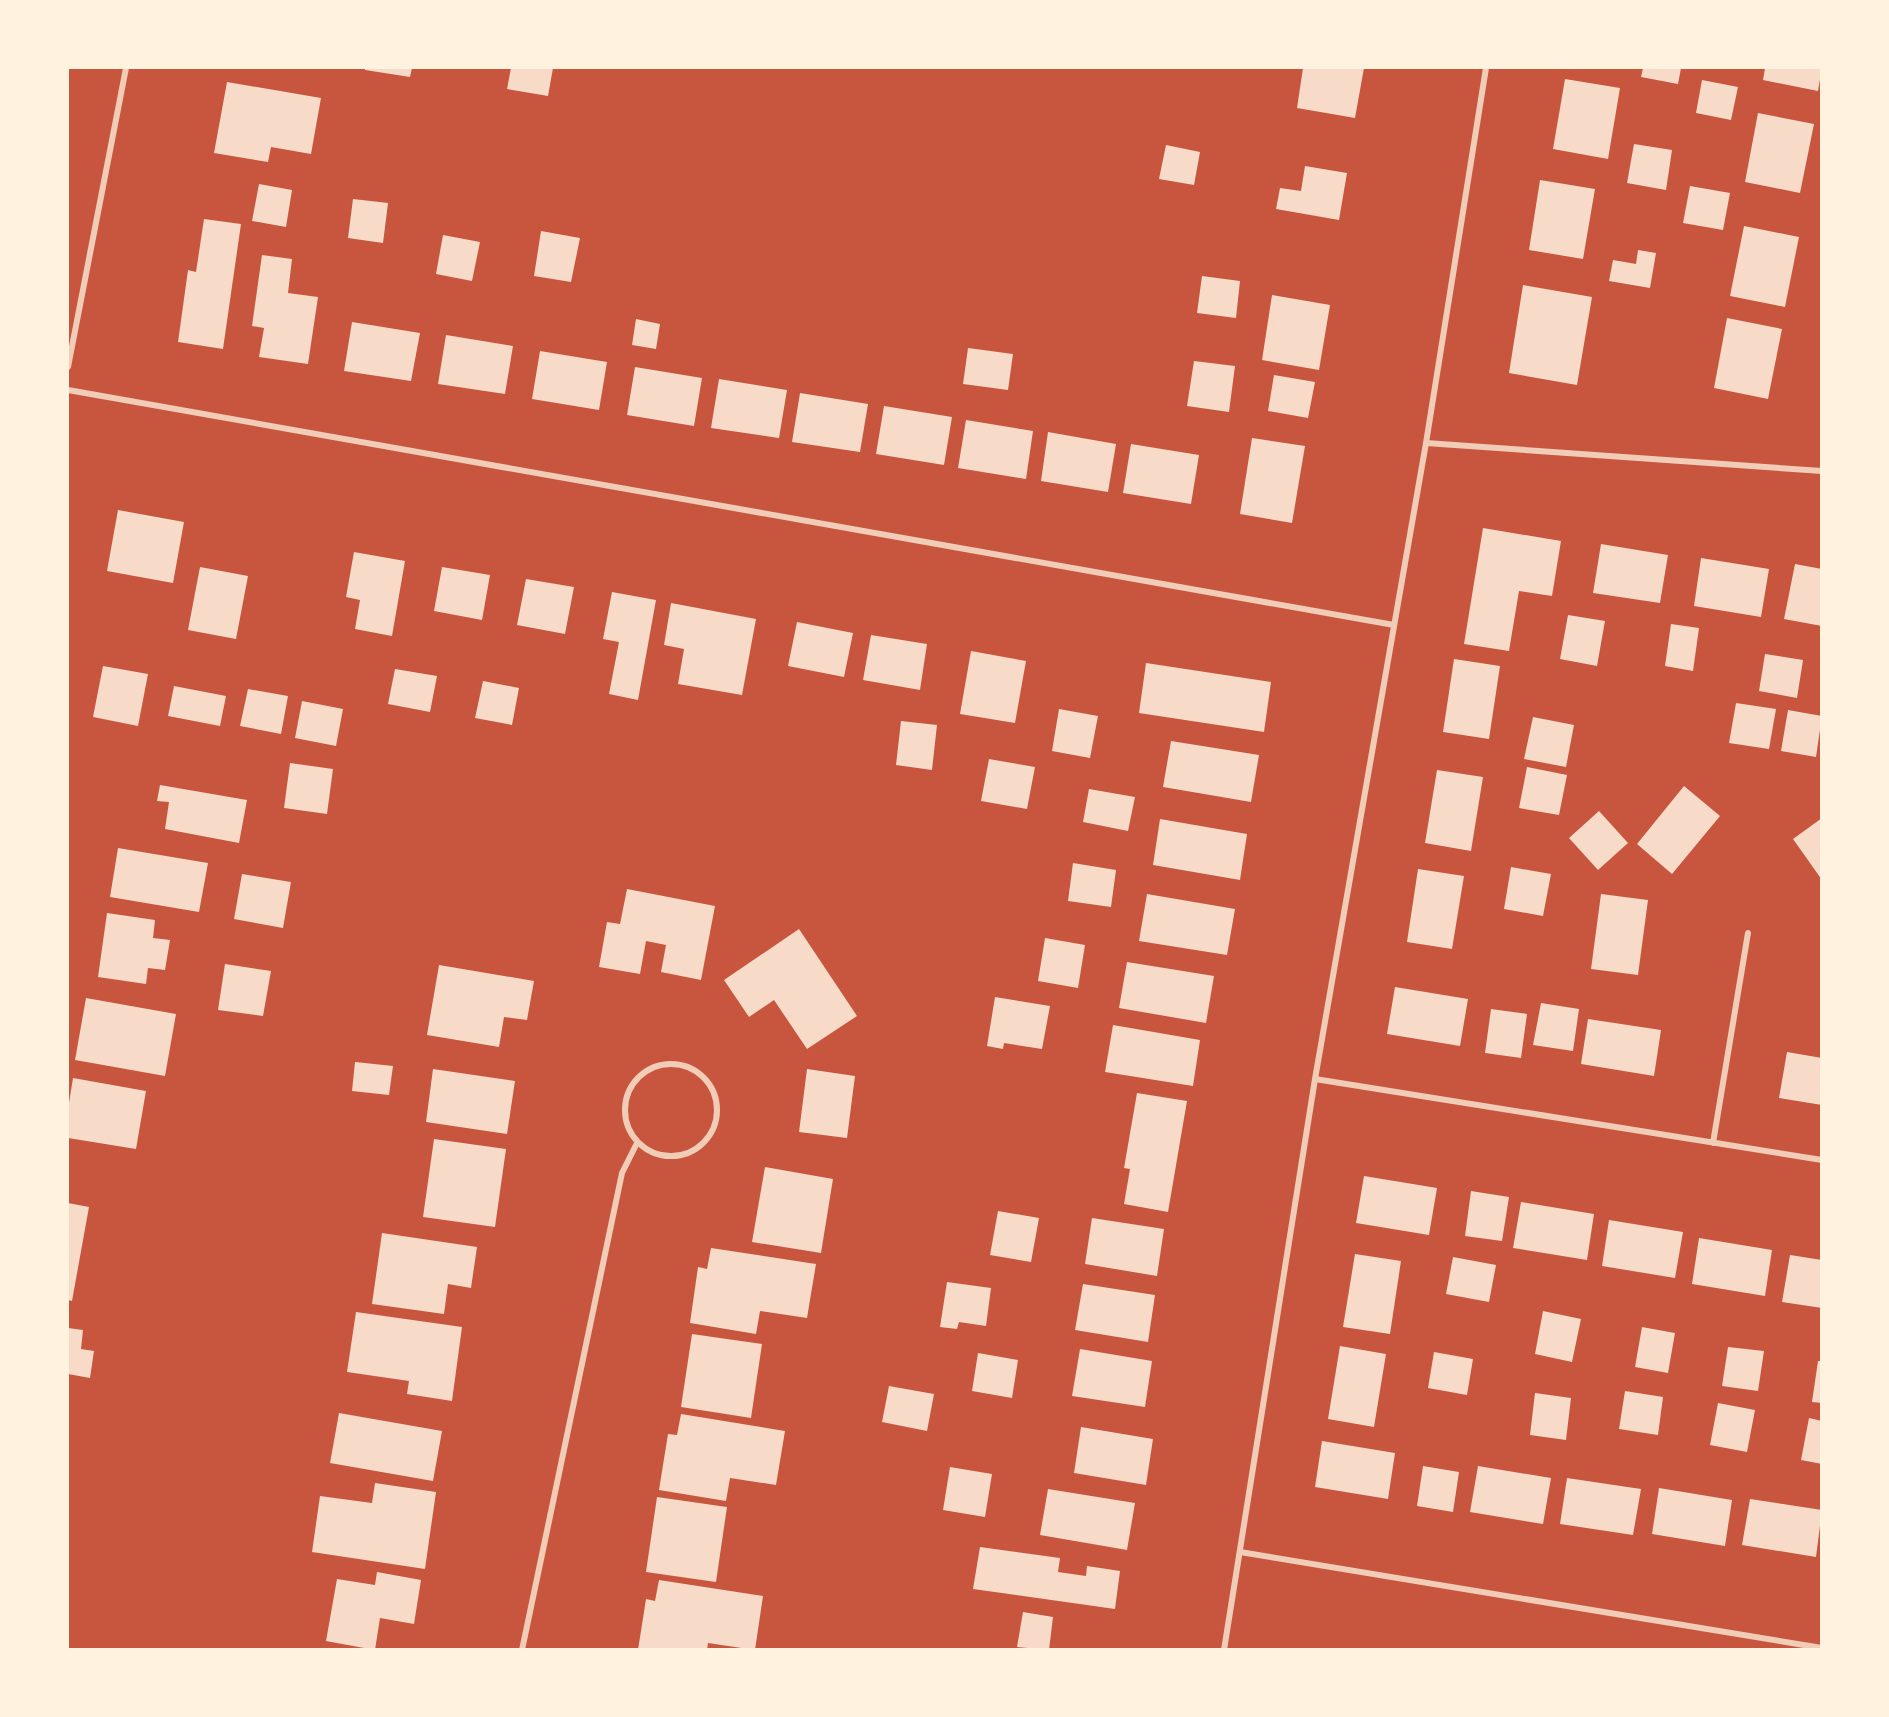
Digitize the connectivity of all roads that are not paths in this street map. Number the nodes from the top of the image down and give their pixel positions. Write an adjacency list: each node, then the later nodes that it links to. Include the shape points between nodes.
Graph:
1 (126, 68): 3 (street)
2 (1486, 68): 5 (street)
3 (68, 367)
4 (68, 390): 7 (street)
5 (1426, 442): 6 (street); 7 (street)
6 (1821, 471)
7 (1394, 625): 9 (street)
8 (1748, 933): 11 (street)
9 (1315, 1079): 11 (street); 13 (street)
10 (637, 1143): 10 (street, via 624,1113 626,1097 636,1078 649,1068 666,1063 682,1064 698,1072 713,1089 717,1105 716,1124 708,1139 698,1149 666,1157 650,1153); 15 (street, via 622,1173)
11 (1713, 1143): 12 (street)
12 (1821, 1160)
13 (1240, 1552): 14 (street); 16 (street)
14 (1821, 1648)
15 (522, 1650)
16 (1224, 1650)

